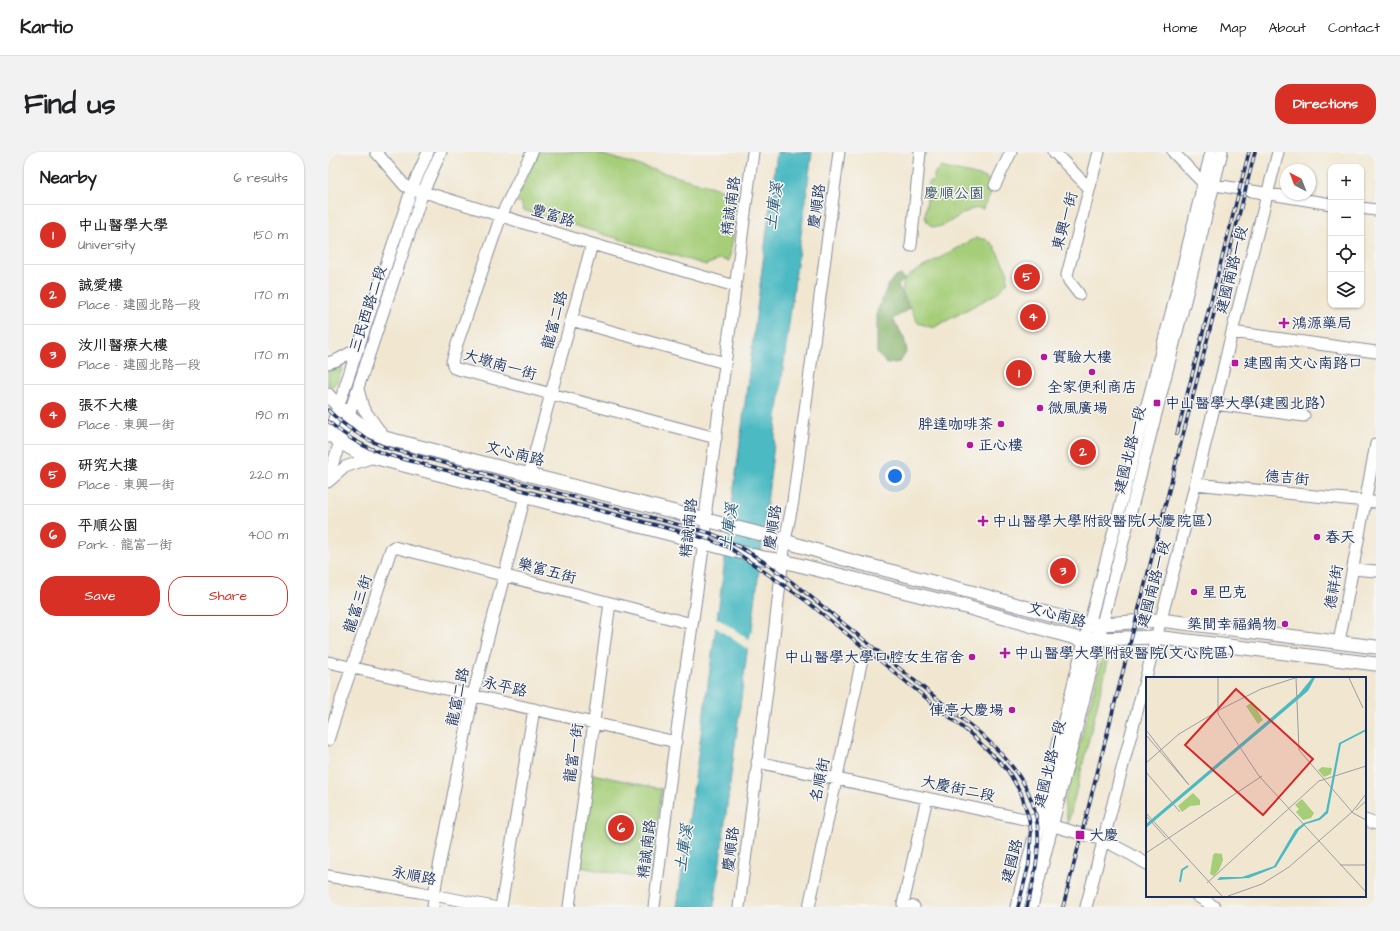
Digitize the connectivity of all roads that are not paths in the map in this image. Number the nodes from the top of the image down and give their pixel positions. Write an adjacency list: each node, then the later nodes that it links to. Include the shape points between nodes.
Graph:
1 (376, 152): 17 (street, 豐富路, via 405,186)
2 (428, 152): 17 (street, 三民西路二段)
3 (441, 152): 19 (street, 三民西路二段)
4 (532, 152): 24 (street, 大墩南一街)
5 (753, 152): 27 (street, 精誠南路)
6 (839, 152): 53 (street, 慶順路)
7 (920, 152): 26 (street)
8 (1011, 152): 16 (street)
9 (1054, 152): 18 (street)
10 (1099, 152): 18 (street, 東興一街)
11 (1173, 152): 15 (street)
12 (1211, 152): 15 (street, 建國北路一段)
13 (1222, 152): 15 (street, 建國北路一段)
14 (1278, 152): 20 (street, 建國南路一段)
15 (1209, 184): 20 (street); 63 (street, 建國北路一段, via 1171,314)
16 (995, 185)
17 (412, 188): 19 (street, 豐富路); 31 (street, 三民西路二段)
18 (1089, 188): 28 (street, 東興一街, via 1067,275)
19 (423, 192): 24 (street, 豐富路); 35 (street, 三民西路二段)
20 (1267, 194): 21 (street); 30 (street, 建國南路一段)
21 (1328, 204)
22 (1364, 208): 23 (street)
23 (1376, 210)
24 (501, 216): 25 (street, 豐富路); 36 (street, 大墩南一街, via 452,362 454,368)
25 (592, 244): 27 (street, 豐富路); 29 (street, 龍富二路)
26 (911, 246)
27 (735, 286): 34 (street, 精誠南路)
28 (1079, 294)
29 (571, 320): 34 (street); 36 (street, 龍富二路)
30 (1232, 332): 32 (street); 38 (street, 建國南路一段)
31 (359, 348): 33 (street); 39 (street, 三民西路二段)
32 (1376, 352)
33 (328, 363)
34 (725, 363): 43 (street, 精誠南路)
35 (358, 389): 39 (street, 三民西路二段); 42 (street, via 363,408)
36 (551, 394): 43 (street, 大墩南一街); 46 (street, 龍富二路)
37 (328, 395): 39 (main road, 文心南路)
38 (1215, 404): 40 (street); 49 (street, 建國南路一段)
39 (344, 412): 41 (street, 三民西路二段); 42 (main road, 文心南路)
40 (1304, 416)
41 (331, 436): 45 (main road, via 361,454); 47 (street, 三民西路二段)
42 (384, 438): 46 (main road, 文心南路)
43 (716, 438): 52 (street, 精誠南路, via 706,508)
44 (1376, 444): 51 (street, 德祥街)
45 (373, 457): 48 (street, via 345,467); 50 (main road)
46 (529, 474): 52 (main road, 文心南路)
47 (328, 478)
48 (328, 482)
49 (1195, 484): 51 (street, 德吉街); 61 (street, 建國南路一段)
50 (525, 496): 54 (main road); 59 (street, 龍富二路)
51 (1370, 502): 57 (street, 德祥街)
52 (707, 520): 53 (main road, 文心南路); 54 (street, 精誠南路)
53 (785, 541): 56 (street, 慶順路); 63 (main road, 文心南路)
54 (704, 542): 56 (main road, 文心南路); 62 (street, 精誠南路)
55 (394, 546): 59 (street, 樂富五街); 71 (street, 龍富三街)
56 (783, 561): 65 (main road, 文心南路); 77 (street, 慶順路)
57 (1353, 569): 58 (street); 66 (street, 德祥街)
58 (1376, 571)
59 (504, 575): 60 (street, 樂富五街); 72 (street, 龍富二路)
60 (610, 603): 62 (street, 樂富五街); 74 (street, 龍富一街)
61 (1160, 620): 63 (main road, 文心南路); 64 (street, 建國南路一段); 66 (main road, 文心南路)
62 (692, 624): 76 (street, 精誠南路)
63 (1096, 625): 65 (main road, 建國北路一段)
64 (1155, 637): 65 (main road, 文心南路); 70 (main road, 文心南路); 83 (street, 建國南路一段)
65 (1092, 640): 81 (main road, 建國北路一段)
66 (1339, 642): 67 (main road, 文心南路)
67 (1376, 647)
68 (862, 659): 78 (street, 名順街)
69 (328, 662): 71 (street, 永平路)
70 (1376, 664)
71 (352, 667): 72 (street, 永平路); 75 (street, 龍富三街)
72 (472, 695): 73 (street, 永平路); 87 (street, 龍富二路)
73 (534, 709): 74 (street, 永平路); 89 (street)
74 (593, 722): 76 (street, 永平路); 90 (street, 龍富一街)
75 (328, 740)
76 (676, 742): 91 (street, 精誠南路)
77 (757, 762): 78 (street, 大慶街二段); 92 (street, 慶順路)
78 (835, 779): 79 (street, 大慶街二段); 93 (street, 名順街)
79 (927, 798): 81 (street, 大慶街二段); 94 (street, via 903,904)
80 (1366, 820): 82 (street)
81 (1045, 824): 83 (street, 大慶街二段); 95 (main road, 建國路); 96 (main road, 建國路)
82 (1376, 824)
83 (1103, 840): 84 (street, 大慶街二段); 97 (street, 建國南路一段)
84 (1146, 863)
85 (328, 876): 87 (street, 永順路, via 419,892)
86 (1199, 897): 98 (street)
87 (434, 901): 88 (street, 永順路)
88 (493, 907)
89 (501, 907)
90 (569, 907)
91 (654, 907)
92 (739, 907)
93 (809, 907)
94 (914, 907)
95 (1017, 907)
96 (1031, 907)
97 (1086, 907)
98 (1215, 907)

